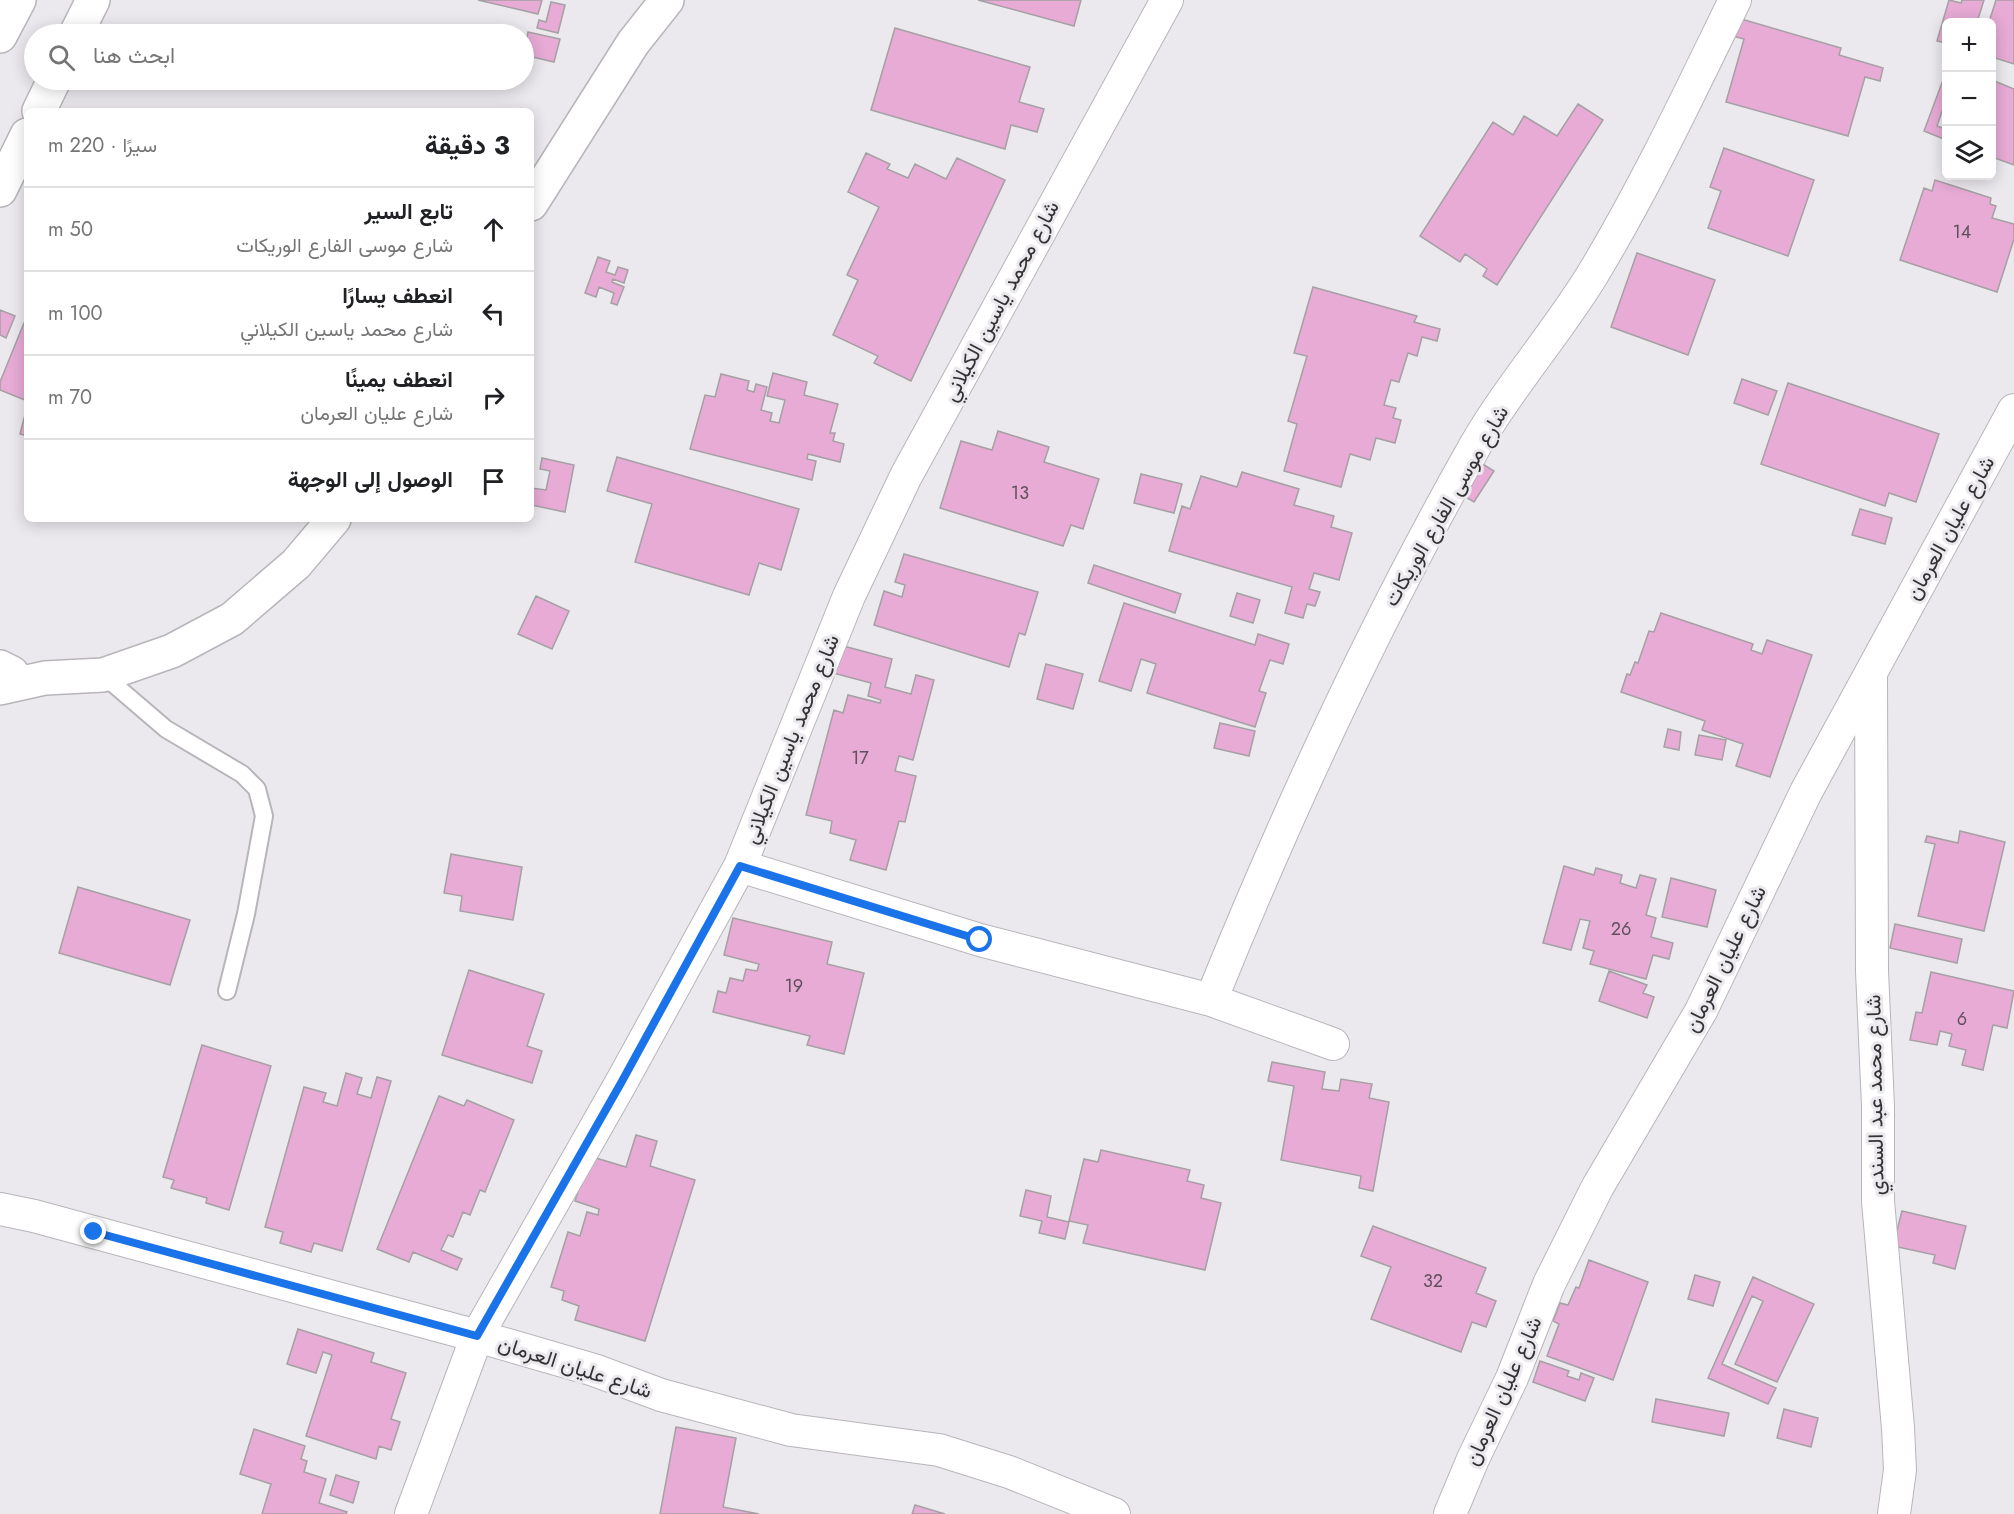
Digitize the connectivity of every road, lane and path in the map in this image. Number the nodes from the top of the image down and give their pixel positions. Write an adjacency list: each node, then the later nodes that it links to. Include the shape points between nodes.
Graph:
1 (19, 0): 7 (street)
2 (93, 0): 6 (street)
3 (667, 0): 12 (street, via 633,43)
4 (1167, 0): 18 (street, شارع محمد ياسين الكيلاني, via 906,476 849,596)
5 (1735, 0): 20 (street, شارع موسى الفارع الوريكات, via 1652,169 1590,279 1478,442 1414,556 1342,699)
6 (81, 24)
7 (0, 36)
8 (49, 90): 9 (street)
9 (40, 108)
10 (24, 141): 11 (street)
11 (0, 190)
12 (534, 199)
13 (2014, 410): 15 (street, شارع عليان العرمان)
14 (331, 522): 17 (street, via 296,564 232,619 172,651)
15 (1870, 674): 26 (street, شارع عليان العرمان, via 1806,792 1701,1011 1597,1188 1549,1284 1512,1378); 27 (street, شارع محمد عبد السندي, via 1878,1200 1900,1470)
16 (3, 675): 17 (street)
17 (103, 675): 19 (lane, via 166,729 242,774 257,789 264,816)
18 (740, 866): 20 (street, via 980,940); 23 (street, شارع محمد ياسين الكيلاني)
19 (227, 991)
20 (1211, 1000): 21 (street)
21 (1333, 1044)
22 (0, 1209): 23 (street, شارع عليان العرمان)
23 (477, 1336): 24 (street, شارع عليان العرمان, via 594,1370 661,1395 791,1430 939,1450 1009,1472); 25 (street, شارع محمد ياسين الكيلاني)
24 (1106, 1513)
25 (411, 1514)
26 (1450, 1514)
27 (1894, 1514)

